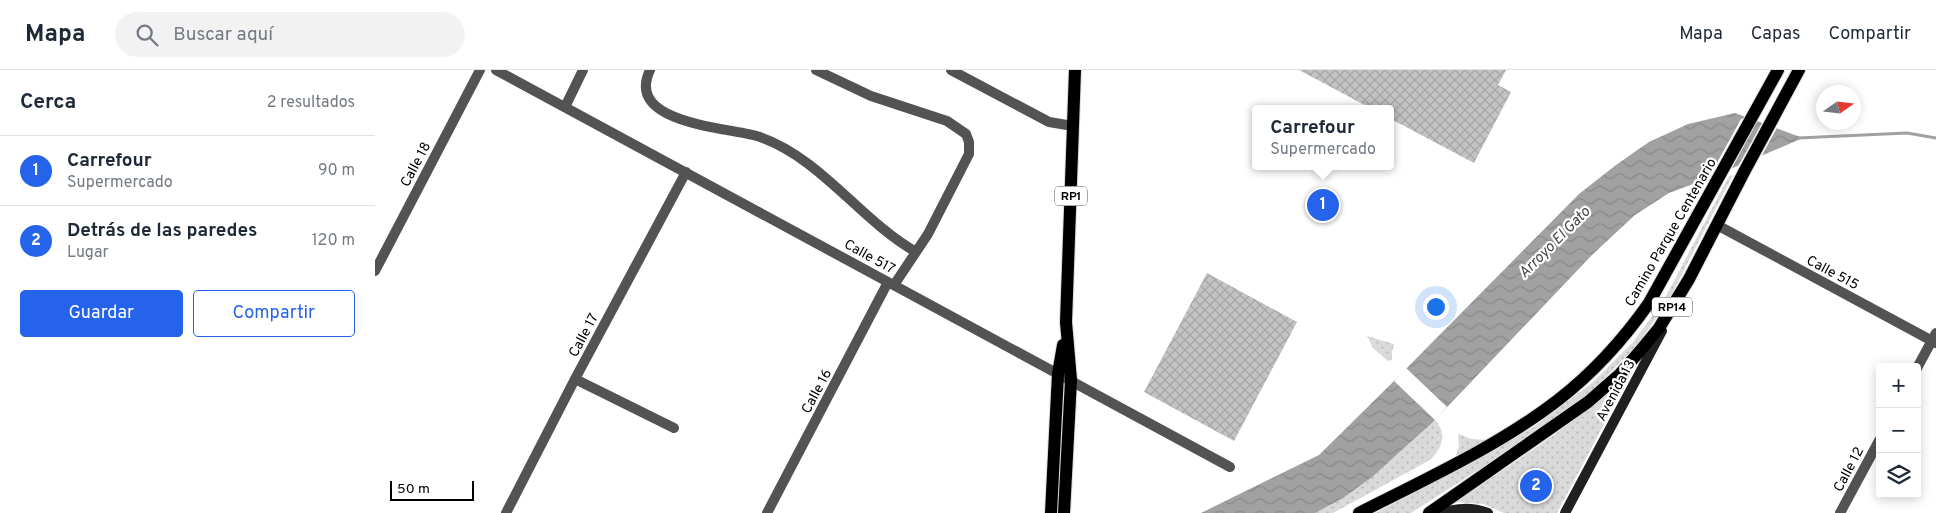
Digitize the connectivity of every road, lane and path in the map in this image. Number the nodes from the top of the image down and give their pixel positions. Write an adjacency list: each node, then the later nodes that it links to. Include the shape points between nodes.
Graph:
1 (480, 70): 15 (street, Calle 18)
2 (496, 70): 10 (street, Calle 517)
3 (583, 70): 10 (street)
4 (650, 70): 14 (street, via 647,89 650,100 670,116 759,137 795,154 878,226)
5 (816, 70): 14 (street, Calle 16, via 871,96 947,120 966,134 969,154)
6 (951, 70): 11 (street, via 1049,122)
7 (1075, 70): 11 (main road, RP1)
8 (1778, 70): 31 (main road, Camino Parque Centenario / RP14, via 1649,303 1595,368 1528,422)
9 (1799, 70): 13 (main road, RP14)
10 (565, 107): 12 (street, Calle 517)
11 (1073, 126): 18 (main road, RP1)
12 (686, 172): 17 (street, Calle 517); 22 (street, Calle 17)
13 (1717, 225): 16 (main road, RP14); 19 (street, Calle 515)
14 (916, 252): 17 (street, Calle 16)
15 (375, 271)
16 (1689, 280): 32 (main road, RP14, via 1659,328 1620,374 1569,417); 35 (main road, Avenida 13)
17 (891, 283): 21 (street, Calle 517); 28 (street, Calle 16)
18 (1066, 322): 21 (main road, RP1); 23 (main road, RP1)
19 (1935, 339): 20 (street)
20 (1920, 363)
21 (1058, 374): 23 (street, Calle 517); 29 (main road, RP1)
22 (575, 379): 24 (street); 27 (street, Calle 17)
23 (1071, 380): 26 (street, Calle 517); 30 (main road, RP1)
24 (674, 428)
25 (1876, 446): 36 (street, Calle 12)
26 (1230, 467)
27 (506, 513)
28 (767, 513)
29 (1051, 513)
30 (1064, 513)
31 (1359, 513)
32 (1429, 513)
33 (1440, 513): 34 (main road, via 1459,508)
34 (1488, 513)
35 (1565, 513)
36 (1840, 513)

